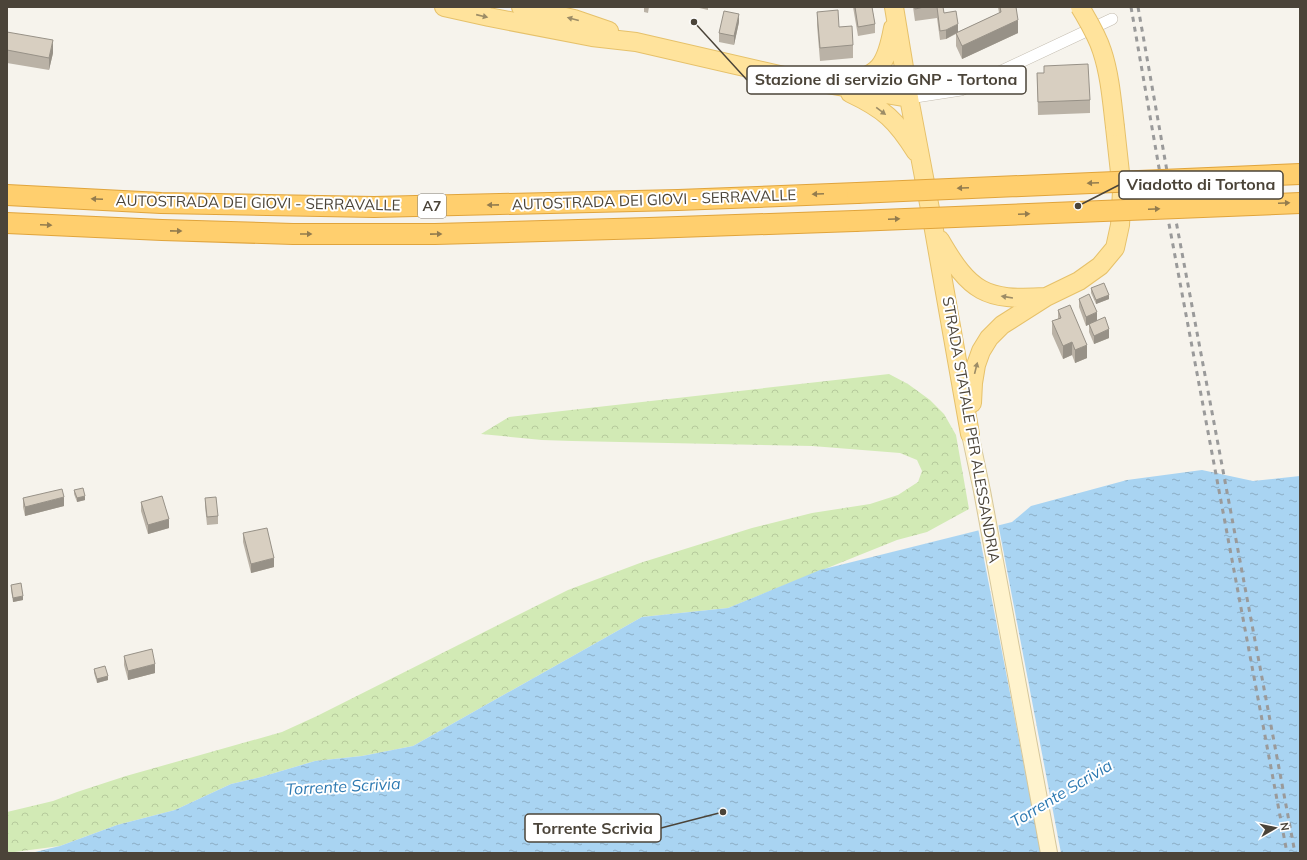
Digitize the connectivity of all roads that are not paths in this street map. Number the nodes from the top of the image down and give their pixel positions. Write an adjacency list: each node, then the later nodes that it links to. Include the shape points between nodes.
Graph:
1 (444, 7): 6 (main road, one-way to 6, via 592,37)
2 (521, 7): 6 (main road, one-way to 2, via 574,19)
3 (1080, 7): 15 (main road, bridge, via 1102,50 1109,78 1122,191 1120,225 1115,248 1100,266 1079,281)
4 (894, 12): 7 (main road, via 888,54 882,64 866,77); 8 (main road, STRADA STATALE PER ALESSANDRIA)
5 (1112, 19): 8 (street, via 961,90)
6 (636, 42): 7 (main road, via 797,80)
7 (835, 85): 8 (main road); 9 (main road, one-way to 9, via 866,100 891,118)
8 (909, 98): 9 (main road, STRADA STATALE PER ALESSANDRIA)
9 (920, 159): 14 (main road, STRADA STATALE PER ALESSANDRIA)
10 (1300, 174): 11 (highway, AUTOSTRADA DEI GIOVI - SERRAVALLE / A7, one-way to 11, bridge, via 678,200 374,207 161,203)
11 (7, 194)
12 (1300, 203): 13 (highway, AUTOSTRADA DEI GIOVI - SERRAVALLE / A7, one-way to 12, bridge, via 293,234 435,234 855,221)
13 (7, 223)
14 (934, 230): 15 (main road, one-way to 14, via 1009,298 986,293 962,274); 16 (main road, STRADA STATALE PER ALESSANDRIA)
15 (1046, 297): 16 (main road, one-way to 15, via 973,382 981,351 1002,325)
16 (970, 434): 17 (main road, STRADA STATALE PER ALESSANDRIA)
17 (1049, 853)

